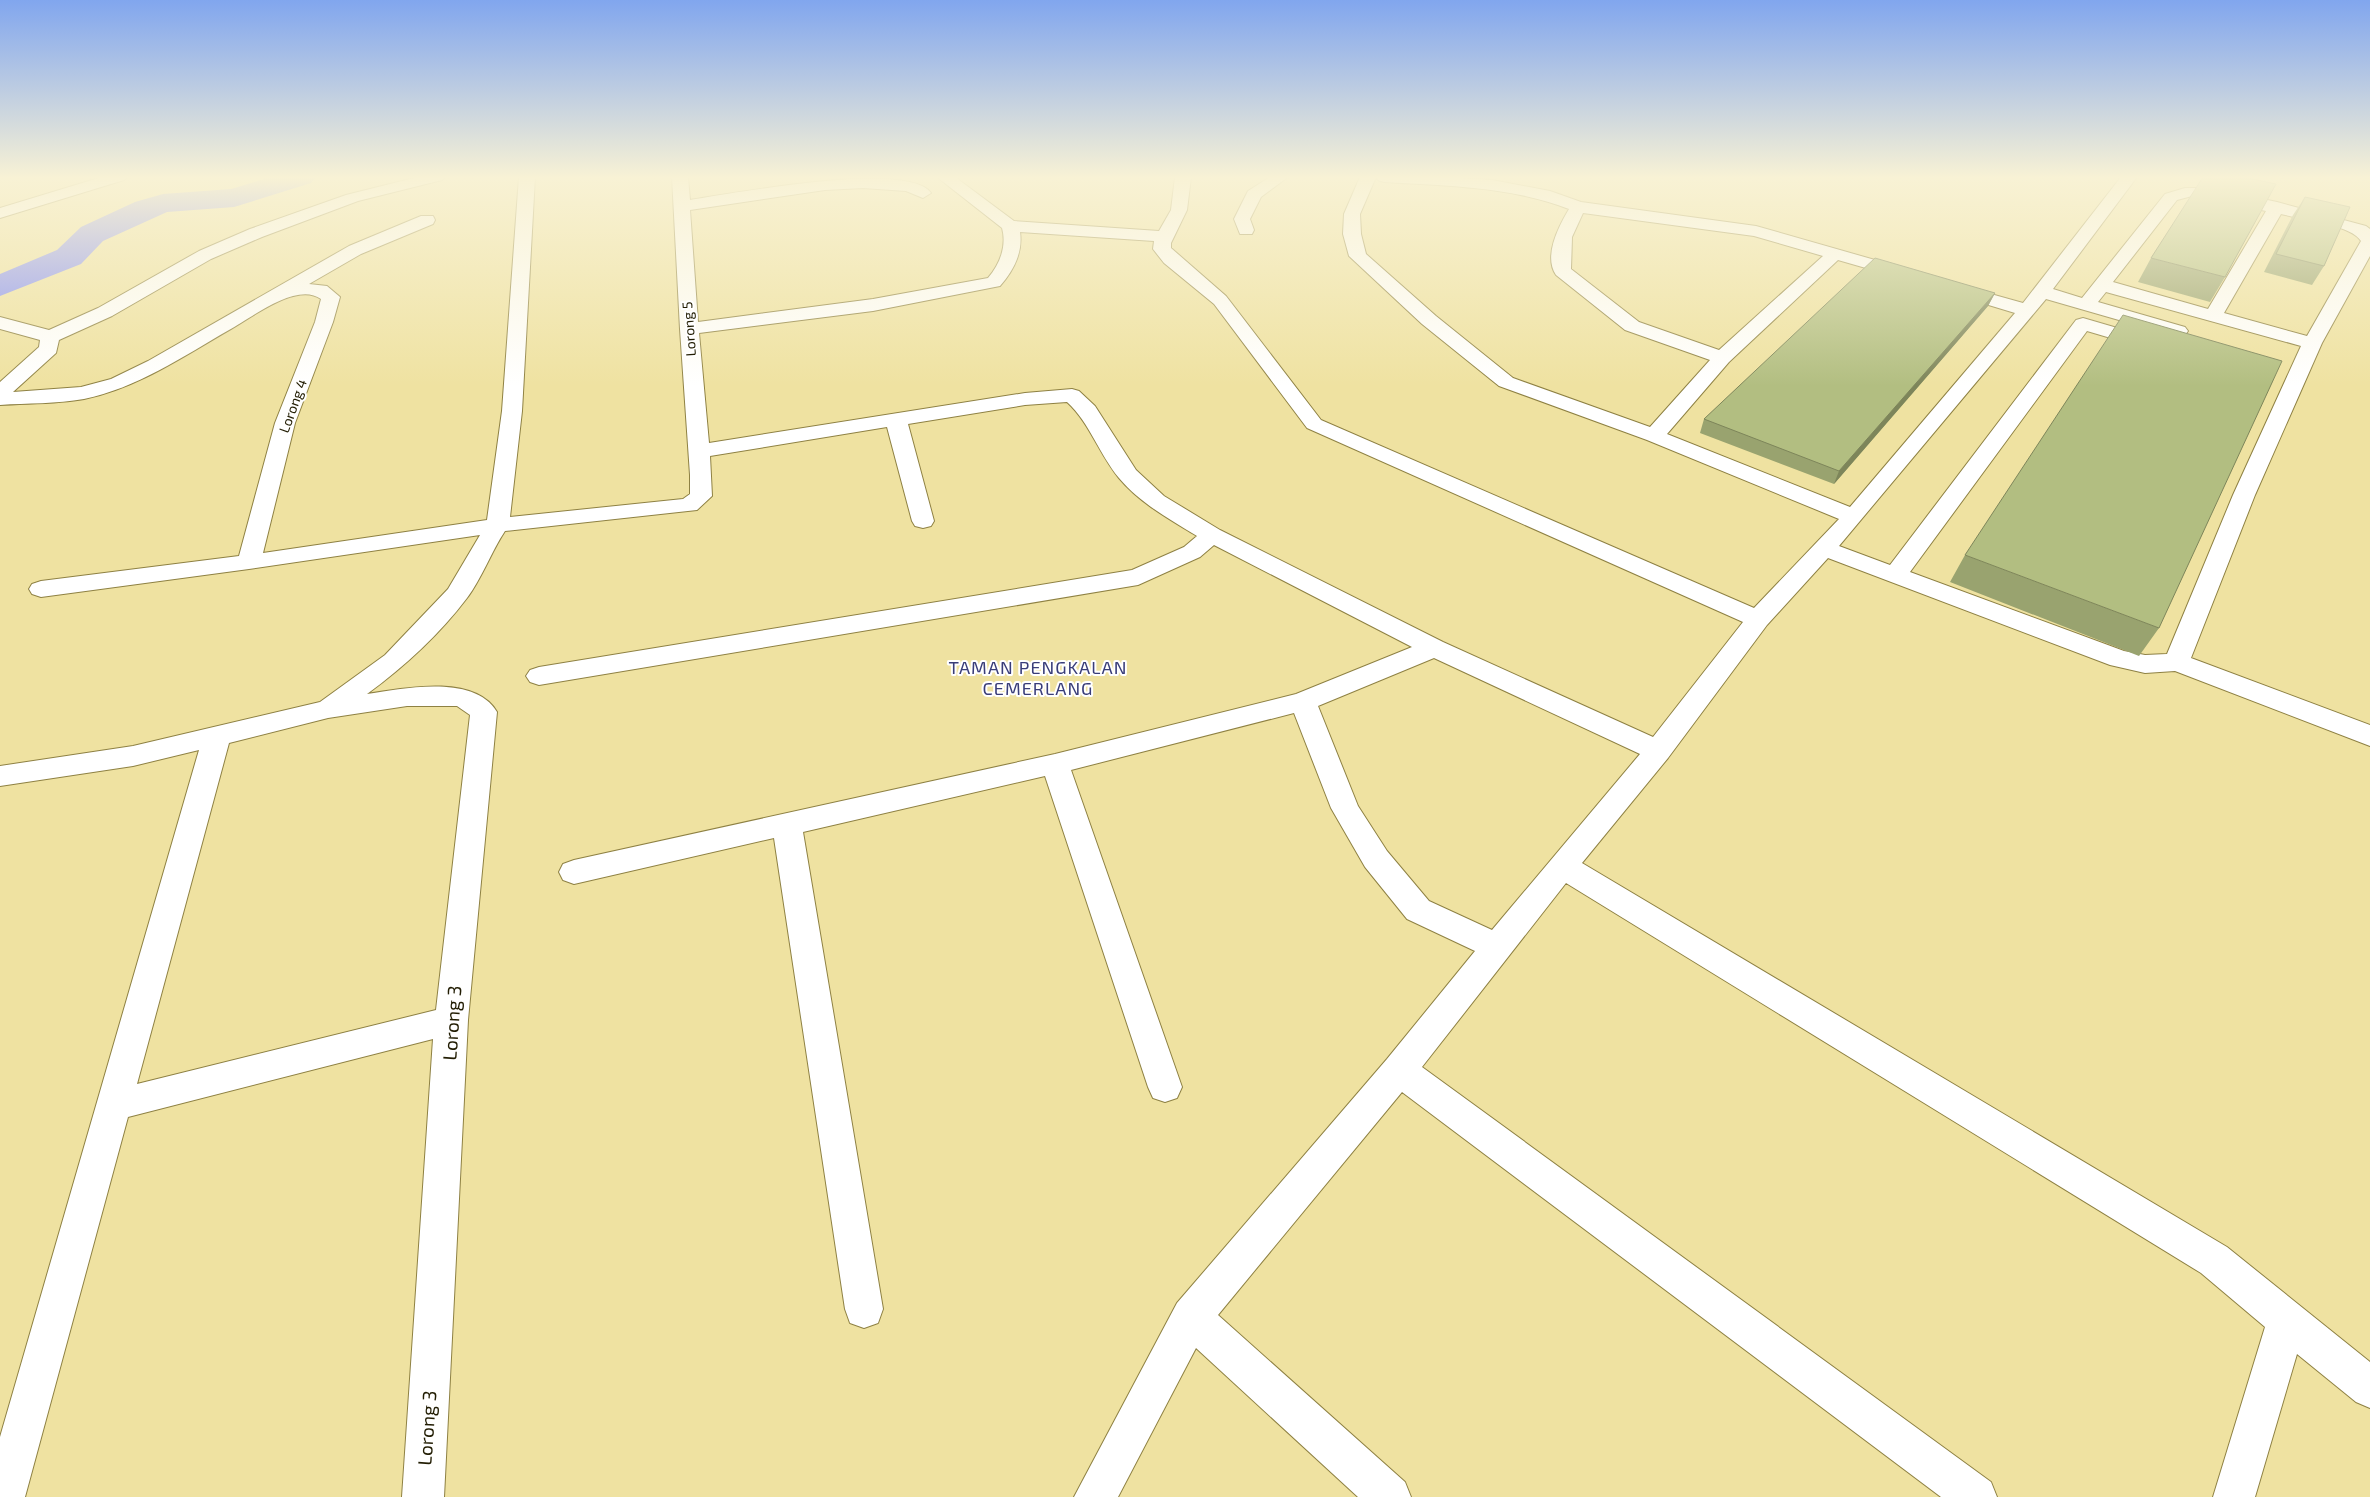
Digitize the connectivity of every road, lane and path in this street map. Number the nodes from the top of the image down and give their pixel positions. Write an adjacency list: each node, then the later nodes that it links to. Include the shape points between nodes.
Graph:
1 (224, 247): 24 (street, via 105,312)
2 (363, 247): 18 (street)
3 (523, 247): 36 (street, via 512,411)
4 (684, 247): 23 (street, Lorong 5)
5 (1010, 247): 23 (street, via 1005,272 994,282 873,305)
6 (1163, 247): 42 (street, via 1170,259 1220,300 1314,424)
7 (1355, 247): 32 (street, via 1358,256 1429,320 1506,382)
8 (1560, 247): 28 (street, via 1562,272 1632,326)
9 (1810, 247): 14 (street)
10 (2075, 247): 19 (street)
11 (2132, 247): 17 (street)
12 (2254, 247): 21 (street)
13 (2367, 247): 26 (street)
14 (1835, 254): 15 (street); 28 (street)
15 (1921, 279)
16 (1940, 285): 19 (street)
17 (2102, 285): 20 (street); 21 (street)
18 (285, 290): 30 (street, via 156,365 118,383 82,393); 39 (street, Lorong 4, via 321,290 331,297 285,423)
19 (2034, 301): 20 (street); 34 (street)
20 (2087, 304): 25 (street)
21 (2213, 316): 26 (street)
22 (0, 323): 24 (street)
23 (689, 329): 33 (street, Lorong 5)
24 (50, 338): 29 (street, via 49,349)
25 (2199, 338)
26 (2312, 343): 44 (street, via 2288,374 2244,496)
27 (2169, 349): 40 (street, via 2083,324)
28 (1722, 358): 32 (street)
29 (0, 393)
30 (0, 399)
31 (896, 420): 33 (street); 35 (street); 37 (street, via 1025,398 1072,395 1088,410 1127,474 1156,501)
32 (1654, 436): 34 (street)
33 (700, 451): 36 (street, Lorong 5, via 701,496 689,505)
34 (1854, 517): 38 (street)
35 (923, 521)
36 (498, 525): 39 (street); 47 (street, via 458,593 394,661)
37 (1212, 535): 43 (street); 45 (street, via 1192,552 1138,576)
38 (1825, 549): 40 (street); 42 (street)
39 (249, 562): 41 (street)
40 (1895, 575): 44 (street, via 2119,659 2145,664)
41 (41, 589)
42 (1758, 619): 50 (street)
43 (1434, 648): 46 (street); 50 (street)
44 (2177, 662): 49 (street)
45 (539, 676)
46 (1303, 702): 51 (street); 56 (street, via 1345,808 1376,859 1418,910)
47 (328, 709): 48 (street); 57 (street, Lorong 3, via 407,697 463,697 484,712)
48 (217, 736): 52 (street, via 133,756); 60 (street)
49 (2370, 736)
50 (1658, 751): 54 (street)
51 (1055, 764): 53 (street); 59 (street)
52 (0, 776)
53 (788, 826): 55 (street); 61 (street)
54 (1562, 866): 56 (street); 63 (street, via 2214,1260)
55 (574, 872)
56 (1496, 946): 58 (street)
57 (451, 1020): 60 (street); 66 (street, Lorong 3)
58 (1399, 1070): 62 (street); 69 (street)
59 (1164, 1087)
60 (114, 1105): 65 (street)
61 (864, 1309)
62 (1191, 1317): 67 (street); 68 (street)
63 (2287, 1321): 64 (street); 70 (street)
64 (2370, 1388)
65 (4, 1497)
66 (423, 1497)
67 (1095, 1497)
68 (1390, 1497)
69 (1976, 1497)
70 (2234, 1497)

